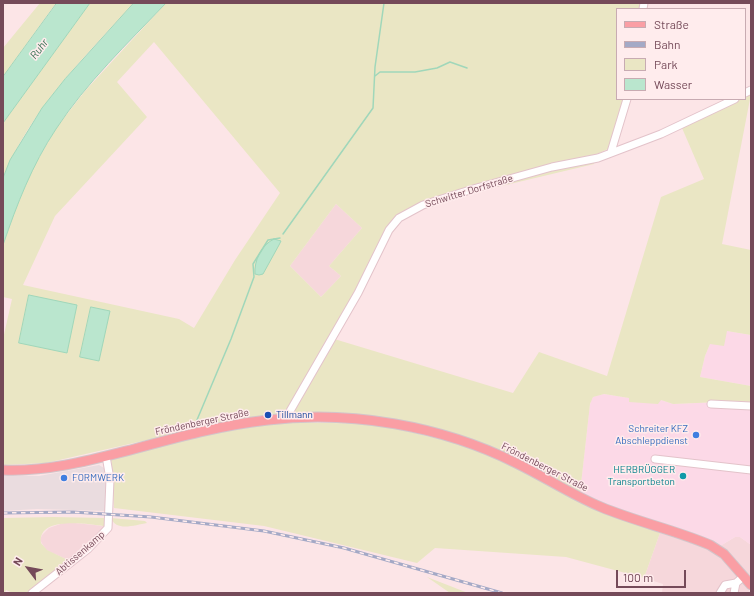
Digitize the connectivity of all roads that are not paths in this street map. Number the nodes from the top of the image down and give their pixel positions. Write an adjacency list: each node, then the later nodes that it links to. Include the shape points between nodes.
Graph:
1 (627, 100): 3 (street)
2 (732, 100): 3 (street, Schwitter Dorfstraße, via 661,134)
3 (611, 152): 6 (street, Schwitter Dorfstraße, via 590,161 552,167 422,205 399,218 389,230 358,293)
4 (711, 404): 5 (street)
5 (751, 406)
6 (286, 418): 7 (main road, Fröndenberger Straße, via 209,430); 11 (main road, Fröndenberger Straße, via 382,422 427,431 467,443 516,462 600,507 710,545 724,554)
7 (106, 456): 9 (main road, Fröndenberger Straße, via 52,468); 13 (street, Abtissenkamp, via 110,483 108,528 92,545)
8 (655, 459): 10 (street)
9 (3, 470)
10 (751, 470)
11 (740, 580): 12 (main road, Fröndenberger Straße); 14 (street, via 725,585); 15 (street)
12 (751, 585)
13 (32, 593)
14 (720, 593)
15 (734, 593)

